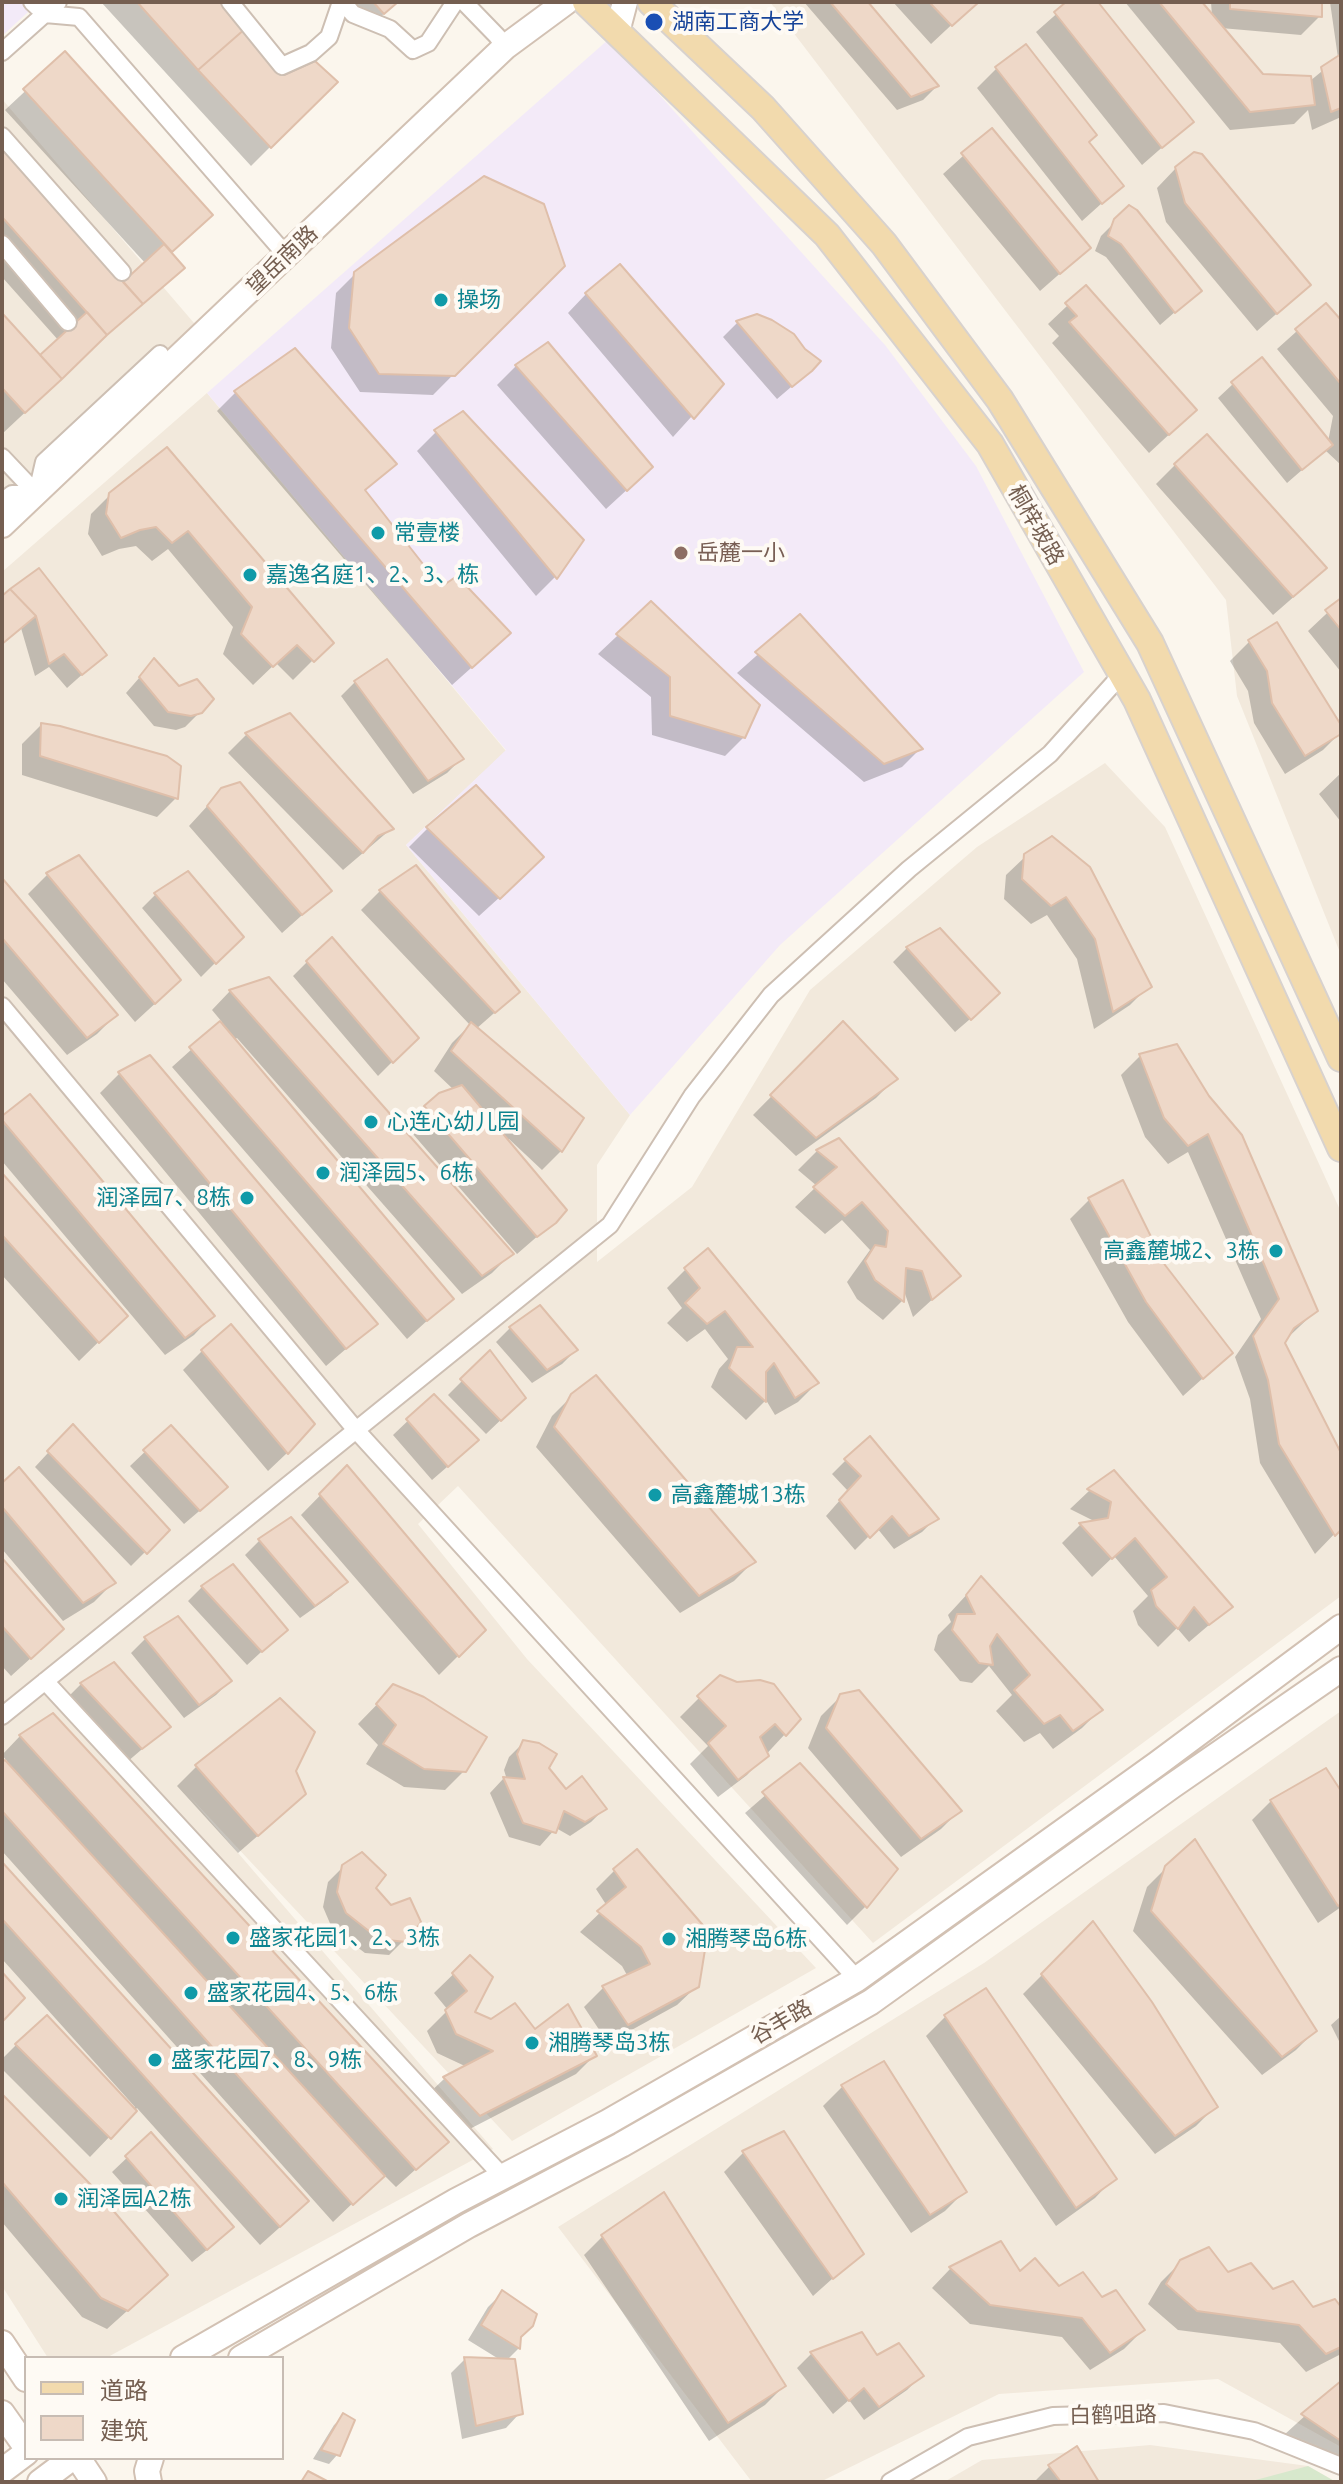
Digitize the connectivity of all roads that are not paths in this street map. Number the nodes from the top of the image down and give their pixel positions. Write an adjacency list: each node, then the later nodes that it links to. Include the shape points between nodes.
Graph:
1 (32, 2): 11 (street)
2 (58, 2): 11 (street)
3 (230, 2): 4 (street, via 282,66 311,53 329,37)
4 (342, 2): 5 (street, via 353,14 390,29 413,50 428,43)
5 (455, 2)
6 (464, 2): 13 (street)
7 (566, 2): 13 (street, 望岳南路)
8 (586, 2): 12 (main road, 桐梓坡路)
9 (625, 2): 12 (street)
10 (651, 2): 27 (main road, 桐梓坡路, via 763,108 884,244 1000,400 1150,643)
11 (45, 14): 14 (street); 17 (street, via 79,17)
12 (617, 32): 25 (main road, 桐梓坡路, via 827,235 990,444)
13 (505, 47): 17 (street, 望岳南路)
14 (2, 52)
15 (2, 136): 18 (street)
16 (2, 244): 19 (street)
17 (286, 255): 22 (street, 望岳南路)
18 (122, 272)
19 (68, 322)
20 (160, 354): 22 (street, via 44,462)
21 (2, 457): 22 (street)
22 (37, 494): 23 (street, via 12,494); 24 (street, 望岳南路)
23 (2, 502)
24 (2, 525)
25 (1122, 674): 28 (main road, 桐梓坡路); 29 (street, via 1050,754 909,869 771,995 692,1096 610,1225)
26 (2, 1006): 29 (street)
27 (1341, 1058)
28 (1341, 1148)
29 (356, 1430): 32 (street); 34 (street)
30 (1341, 1627): 34 (street, 谷丰路)
31 (1341, 1669): 38 (street, 谷丰路, via 871,2002)
32 (45, 1681): 33 (street); 35 (street)
33 (2, 1716)
34 (857, 1979): 35 (street, 谷丰路)
35 (503, 2177): 37 (street, 谷丰路)
36 (2, 2343): 39 (street)
37 (187, 2356)
38 (244, 2356)
39 (24, 2376)
40 (2, 2413): 41 (street)
41 (24, 2447)
42 (24, 2452): 47 (street)
43 (69, 2460): 48 (street)
44 (79, 2460): 49 (street)
45 (150, 2460): 50 (street)
46 (1341, 2466): 51 (street, 白鹤咀路, via 1254,2431 1164,2413 1053,2416 968,2437)
47 (2, 2471)
48 (43, 2475)
49 (94, 2482)
50 (149, 2482)
51 (890, 2482)

